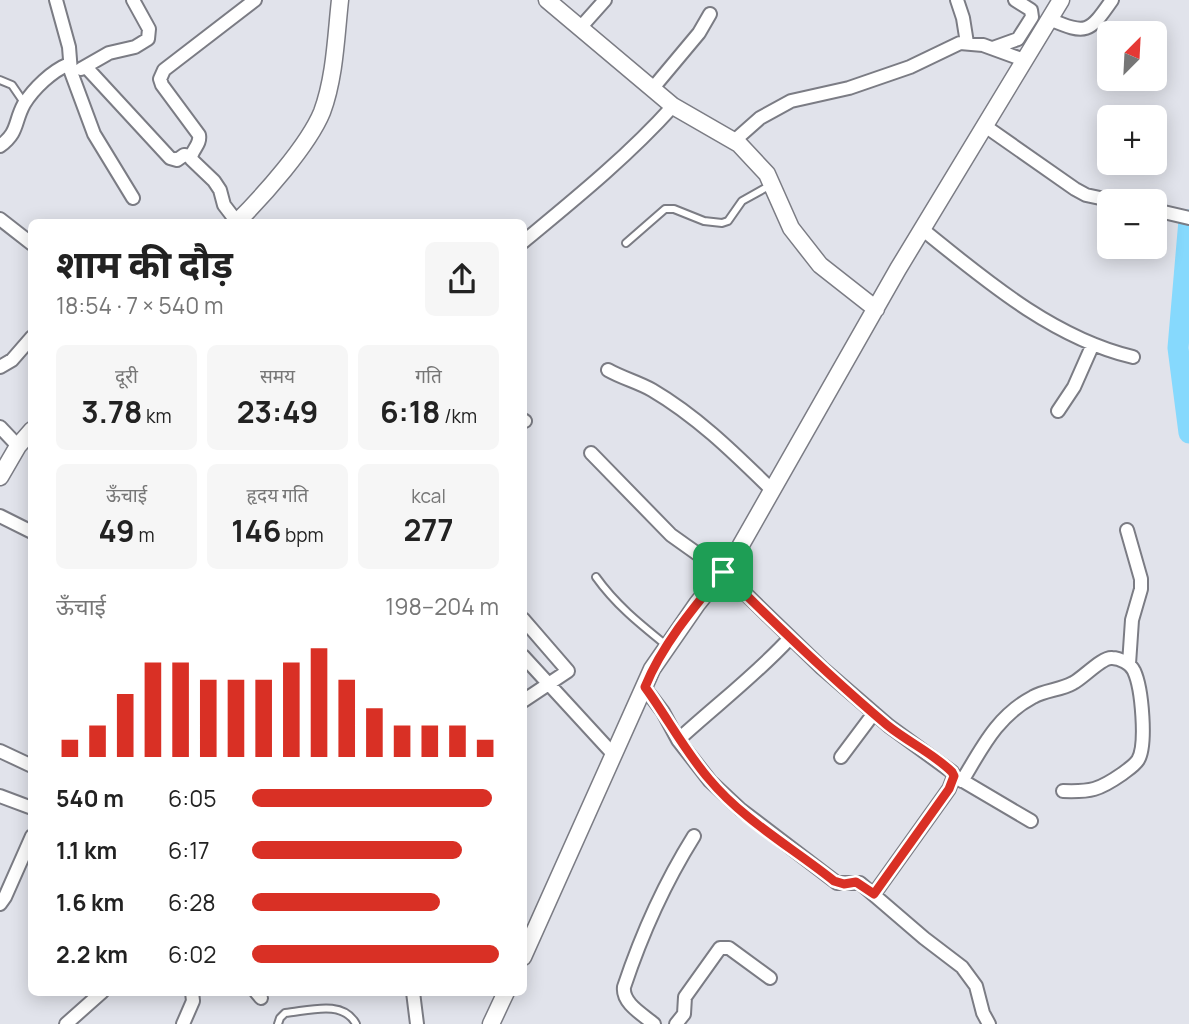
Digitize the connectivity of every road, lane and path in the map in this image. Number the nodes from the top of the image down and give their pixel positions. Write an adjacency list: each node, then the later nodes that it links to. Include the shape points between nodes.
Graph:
1 (56, 0): 18 (street)
2 (133, 0): 17 (street, via 149,29 148,39)
3 (255, 0): 26 (street, via 162,73 162,85 200,135)
4 (340, 0): 34 (street, via 322,112 306,140)
5 (547, 0): 13 (street)
6 (605, 0): 13 (street)
7 (957, 0): 14 (street)
8 (1015, 0): 15 (street, via 1031,10 1032,17 1018,39)
9 (1061, 0): 12 (street)
10 (1112, 0): 12 (street, via 1091,26 1083,29)
11 (710, 15): 20 (street)
12 (1049, 19): 16 (street)
13 (580, 28): 20 (street)
14 (967, 43): 15 (street); 24 (street, via 849,88 791,101 760,118)
15 (993, 48): 16 (street)
16 (1024, 60): 23 (street)
17 (86, 66): 18 (street); 26 (street, via 170,158)
18 (70, 69): 21 (street, via 54,72); 29 (street, via 94,134)
19 (0, 80): 21 (lane, via 12,85)
20 (653, 88): 22 (street)
21 (25, 104): 25 (street, via 16,130)
22 (673, 106): 24 (street); 36 (street, via 622,159)
23 (985, 125): 28 (street, via 1086,195); 35 (street)
24 (734, 141): 27 (street)
25 (0, 146)
26 (191, 156): 33 (street, via 214,181)
27 (772, 185): 38 (lane, via 742,201 722,223 665,209); 39 (street, via 791,228 820,265)
28 (1097, 197)
29 (133, 198)
30 (1167, 213): 31 (street)
31 (1189, 218)
32 (0, 219): 37 (street)
33 (235, 219)
34 (240, 219)
35 (922, 229): 39 (street); 41 (street, via 1004,293)
36 (527, 239)
37 (28, 240)
38 (626, 243)
39 (876, 309): 51 (street)
40 (28, 342): 43 (street)
41 (1093, 344): 42 (street); 45 (street)
42 (1133, 357)
43 (0, 367)
44 (608, 370): 51 (street, via 674,404 714,434)
45 (1058, 411)
46 (0, 427): 48 (street)
47 (28, 435): 48 (street)
48 (18, 446): 50 (street)
49 (591, 453): 55 (street, via 671,535)
50 (0, 477)
51 (772, 490): 55 (street)
52 (0, 516): 53 (street)
53 (28, 530)
54 (1127, 530): 61 (street, via 1141,579)
55 (723, 572): 58 (street); 59 (street)
56 (596, 577): 59 (lane, via 611,599)
57 (527, 625): 62 (street, via 568,671)
58 (790, 638): 65 (street); 66 (street)
59 (668, 646): 63 (street)
60 (527, 660): 62 (street)
61 (1129, 664): 71 (street, via 1108,658 1071,684 1026,701 995,726); 72 (street, via 1136,675 1143,741 1137,762 1098,789)
62 (551, 684): 64 (street); 68 (street)
63 (645, 687): 66 (street); 68 (street)
64 (527, 699)
65 (874, 713): 69 (street); 71 (street)
66 (678, 740): 78 (street, via 710,781 740,809 834,881 856,882)
67 (0, 751): 70 (street)
68 (614, 755): 80 (street)
69 (841, 757)
70 (28, 763)
71 (958, 779): 75 (street); 78 (street)
72 (1063, 790)
73 (0, 796): 74 (street)
74 (28, 806)
75 (1031, 821)
76 (694, 836): 92 (street, via 662,891 624,987 626,1001)
77 (28, 845): 79 (street)
78 (874, 894): 94 (street, via 962,967 976,986)
79 (0, 904)
80 (527, 948)
81 (770, 978): 93 (street, via 729,948 720,948 685,997 684,1014)
82 (98, 996): 86 (street)
83 (192, 996): 87 (street)
84 (414, 996): 90 (street)
85 (504, 996): 91 (street)
86 (66, 1024)
87 (183, 1024)
88 (278, 1024): 89 (lane, via 285,1013 335,1009 345,1011)
89 (356, 1024)
90 (417, 1024)
91 (491, 1024)
92 (654, 1024)
93 (676, 1024)
94 (989, 1024)

